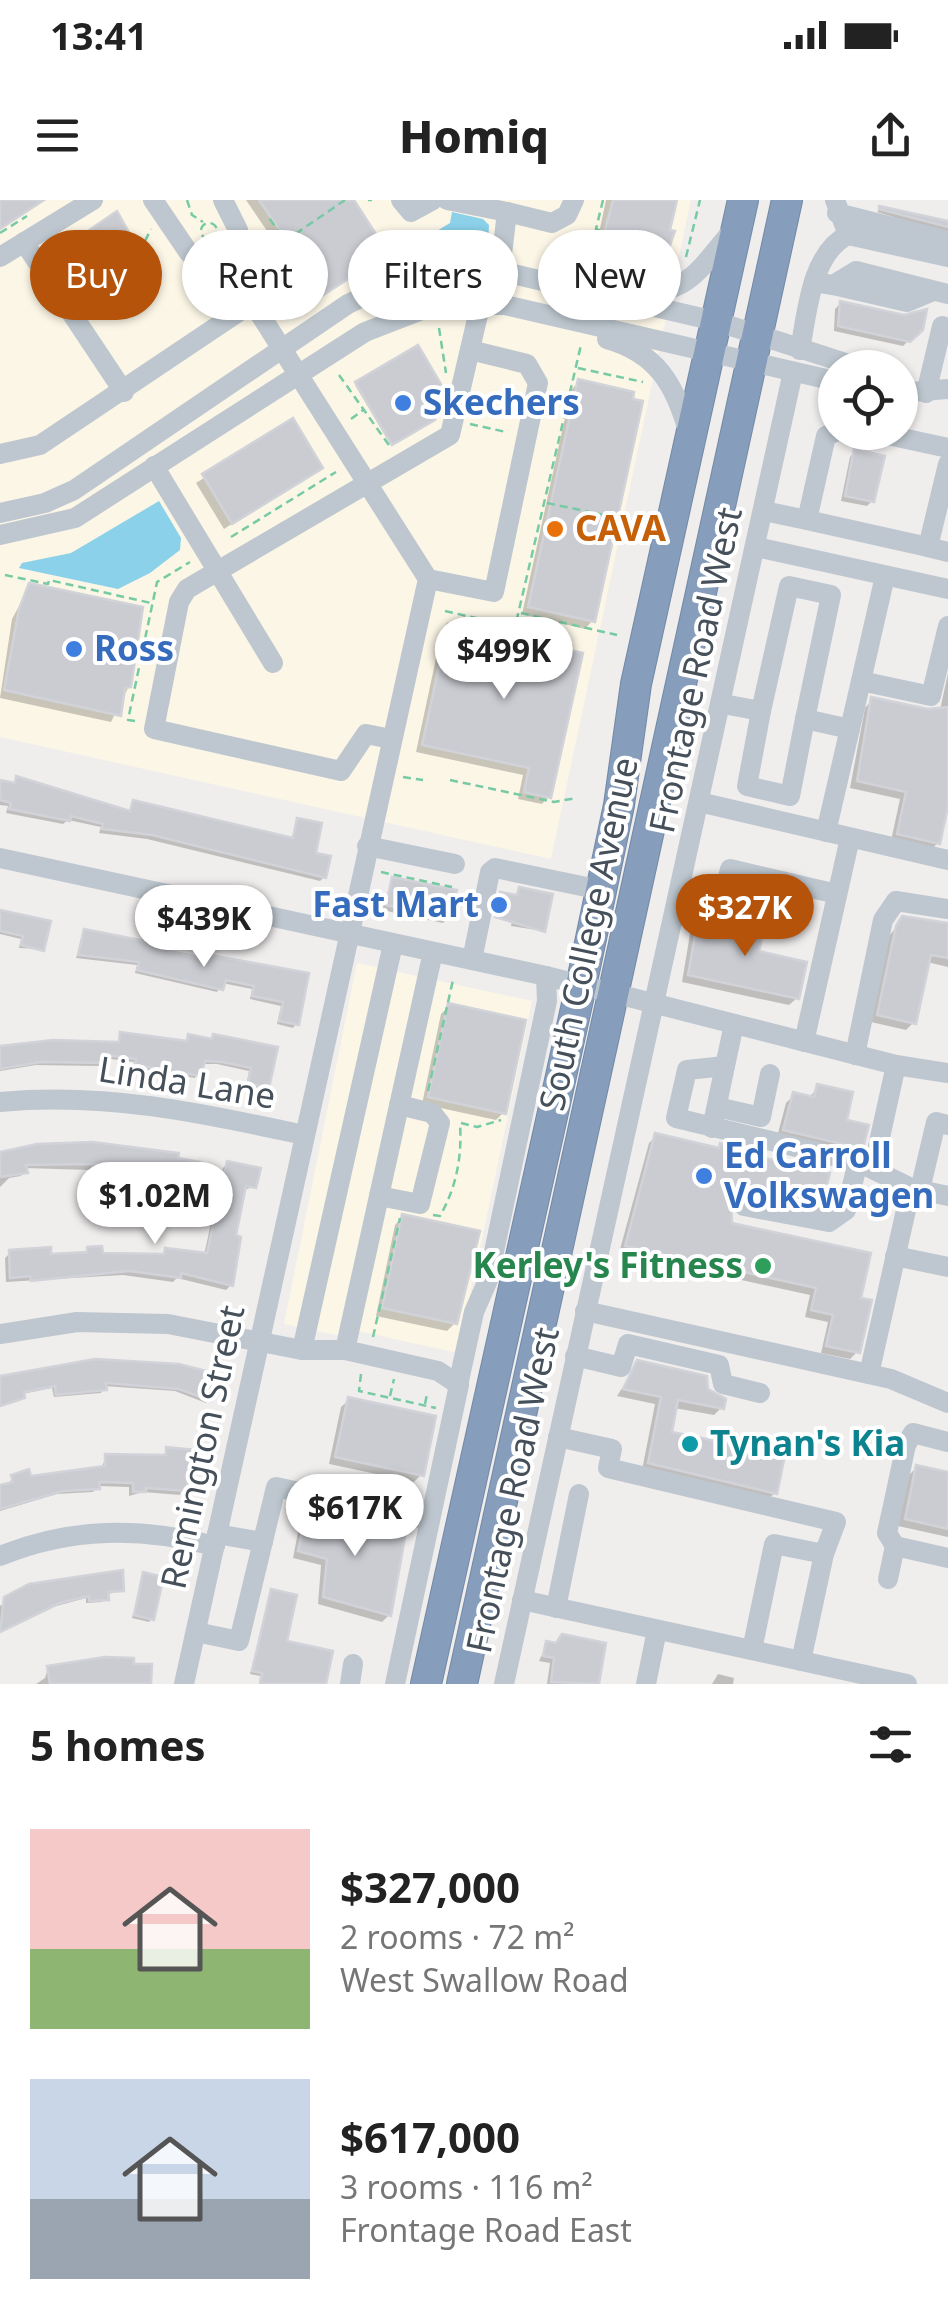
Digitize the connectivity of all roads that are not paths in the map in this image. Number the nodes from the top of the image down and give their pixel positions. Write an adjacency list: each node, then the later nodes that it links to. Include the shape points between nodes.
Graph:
1 (93, 200): 16 (street)
2 (153, 200): 17 (street)
3 (224, 200): 12 (street)
4 (402, 200): 5 (street, via 411,212)
5 (433, 200)
6 (447, 200): 10 (street)
7 (574, 200): 10 (street, via 567,215 552,223)
8 (787, 200): 33 (highway, South College Avenue)
9 (836, 207): 14 (street); 15 (street)
10 (507, 212): 13 (street)
11 (740, 214): 21 (street, via 698,275); 30 (highway, South College Avenue)
12 (238, 230)
13 (505, 230)
14 (848, 235): 18 (street); 20 (street, via 832,243)
15 (948, 241)
16 (24, 242): 19 (street); 42 (street)
17 (182, 243)
18 (948, 257)
19 (0, 258)
20 (824, 284): 22 (street, via 856,272); 36 (street)
21 (681, 285)
22 (940, 292)
23 (348, 304): 34 (street)
24 (518, 310): 31 (street)
25 (681, 313): 30 (street)
26 (228, 320): 42 (street)
27 (263, 320): 34 (street)
28 (391, 320): 40 (street)
29 (477, 320): 35 (street)
30 (715, 321): 33 (street); 37 (highway, South College Avenue)
31 (575, 322): 37 (street); 44 (street, via 660,367 679,398)
32 (948, 328): 43 (street, via 942,326)
33 (753, 349): 36 (street); 37 (street); 39 (street); 87 (highway, South College Avenue)
34 (282, 350): 40 (street); 53 (street, via 74,490)
35 (470, 350): 51 (street, via 450,435); 60 (street, via 527,364 538,383 494,592)
36 (800, 350): 38 (street)
37 (708, 352): 44 (highway, South College Avenue)
38 (818, 355)
39 (794, 372): 41 (street); 52 (street, Frontage Road West)
40 (299, 376): 50 (street); 51 (street)
41 (818, 378)
42 (124, 392): 48 (street, via 40,444)
43 (942, 393)
44 (690, 437): 77 (highway, South College Avenue, via 636,684)
45 (918, 442): 46 (street)
46 (948, 448)
47 (823, 450): 54 (street)
48 (0, 454)
49 (948, 464): 57 (street)
50 (154, 466): 55 (street, via 75,518); 58 (street)
51 (367, 482): 58 (street); 60 (street)
52 (764, 511): 54 (street); 56 (street, Frontage Road West)
53 (0, 513)
54 (807, 520): 57 (street)
55 (0, 535)
56 (756, 547): 59 (street); 65 (street, Frontage Road West)
57 (938, 550)
58 (208, 562): 63 (street); 69 (street, via 178,602 154,729 341,771 366,734)
59 (885, 576): 61 (street); 64 (street)
60 (428, 579): 69 (street, Remington Street)
61 (948, 589)
62 (948, 626): 64 (street, via 931,696)
63 (273, 663)
64 (861, 680): 68 (street)
65 (723, 704): 66 (street); 70 (street, Frontage Road West)
66 (762, 711): 67 (street, via 747,786 790,796); 67 (street, via 789,586 831,595)
67 (805, 719): 68 (street)
68 (850, 728): 71 (street)
69 (391, 739): 73 (street, Remington Street)
70 (699, 802): 71 (street); 79 (street, Frontage Road West)
71 (826, 832): 72 (street)
72 (850, 838): 75 (street); 78 (street)
73 (367, 846): 76 (street); 81 (street, Remington Street)
74 (0, 858): 81 (street)
75 (948, 860)
76 (455, 864)
77 (601, 890): 84 (street, via 495,868); 86 (highway, South College Avenue)
78 (837, 894): 79 (street, via 730,869 727,915); 90 (street)
79 (678, 904): 88 (street, Frontage Road West)
80 (948, 910): 91 (street, via 896,901 884,920)
81 (348, 934): 82 (street); 100 (street, Remington Street)
82 (393, 944): 83 (street); 111 (street)
83 (432, 952): 84 (street); 97 (street)
84 (472, 960): 85 (street)
85 (546, 976): 86 (street); 115 (street, via 547,1001 488,1280)
86 (582, 986): 87 (street); 137 (highway, South College Avenue)
87 (614, 994): 88 (street); 138 (highway, South College Avenue)
88 (654, 1004): 89 (street); 108 (street, Frontage Road West)
89 (734, 1024): 90 (street); 93 (street)
90 (804, 1042): 91 (street)
91 (855, 1055): 92 (street)
92 (896, 1065): 94 (street); 101 (street)
93 (725, 1066): 98 (street); 98 (street, via 687,1070 676,1118)
94 (948, 1073)
95 (770, 1074): 98 (street, via 761,1117)
96 (0, 1102): 100 (street, Linda Lane, via 139,1102)
97 (399, 1104): 103 (street); 103 (street, via 432,1113 440,1122 420,1204)
98 (714, 1117): 101 (street)
99 (948, 1124): 102 (street, via 936,1122)
100 (304, 1135): 110 (street, Remington Street)
101 (866, 1165): 102 (street); 105 (street, via 846,1210 830,1222)
102 (916, 1189): 104 (street); 106 (street)
103 (379, 1196): 113 (street)
104 (948, 1196)
105 (744, 1206)
106 (896, 1256): 107 (street); 114 (street)
107 (948, 1267)
108 (586, 1311): 112 (street, Frontage Road West); 114 (street)
109 (0, 1334): 110 (street, via 118,1321)
110 (259, 1341): 111 (street); 122 (street, Remington Street)
111 (302, 1350): 113 (street)
112 (576, 1356): 116 (street, via 621,1367 628,1344 719,1365 723,1384); 118 (street, Frontage Road West)
113 (352, 1358): 115 (street, via 438,1370)
114 (869, 1374): 117 (street)
115 (458, 1385): 121 (street)
116 (760, 1393)
117 (948, 1403)
118 (558, 1437): 125 (street, via 612,1449 608,1468 836,1522); 129 (street, Frontage Road West)
119 (948, 1442): 124 (street, via 913,1433 906,1446 888,1533)
120 (578, 1494): 130 (street)
121 (430, 1520): 123 (street, via 276,1487); 136 (street)
122 (216, 1540): 123 (street); 126 (street, via 92,1532); 132 (street, Remington Street)
123 (263, 1542): 132 (street, via 239,1641)
124 (895, 1546): 127 (street); 128 (street)
125 (824, 1554): 133 (street, via 774,1544); 134 (street)
126 (0, 1556)
127 (948, 1558)
128 (888, 1580)
129 (522, 1600): 130 (street); 139 (street, Frontage Road West)
130 (556, 1608): 131 (street)
131 (657, 1630): 133 (street); 140 (street)
132 (196, 1632): 135 (street, Remington Street)
133 (752, 1650): 134 (street)
134 (801, 1661): 141 (street)
135 (184, 1684)
136 (396, 1684)
137 (426, 1684)
138 (462, 1684)
139 (504, 1684)
140 (646, 1684)
141 (907, 1684)

